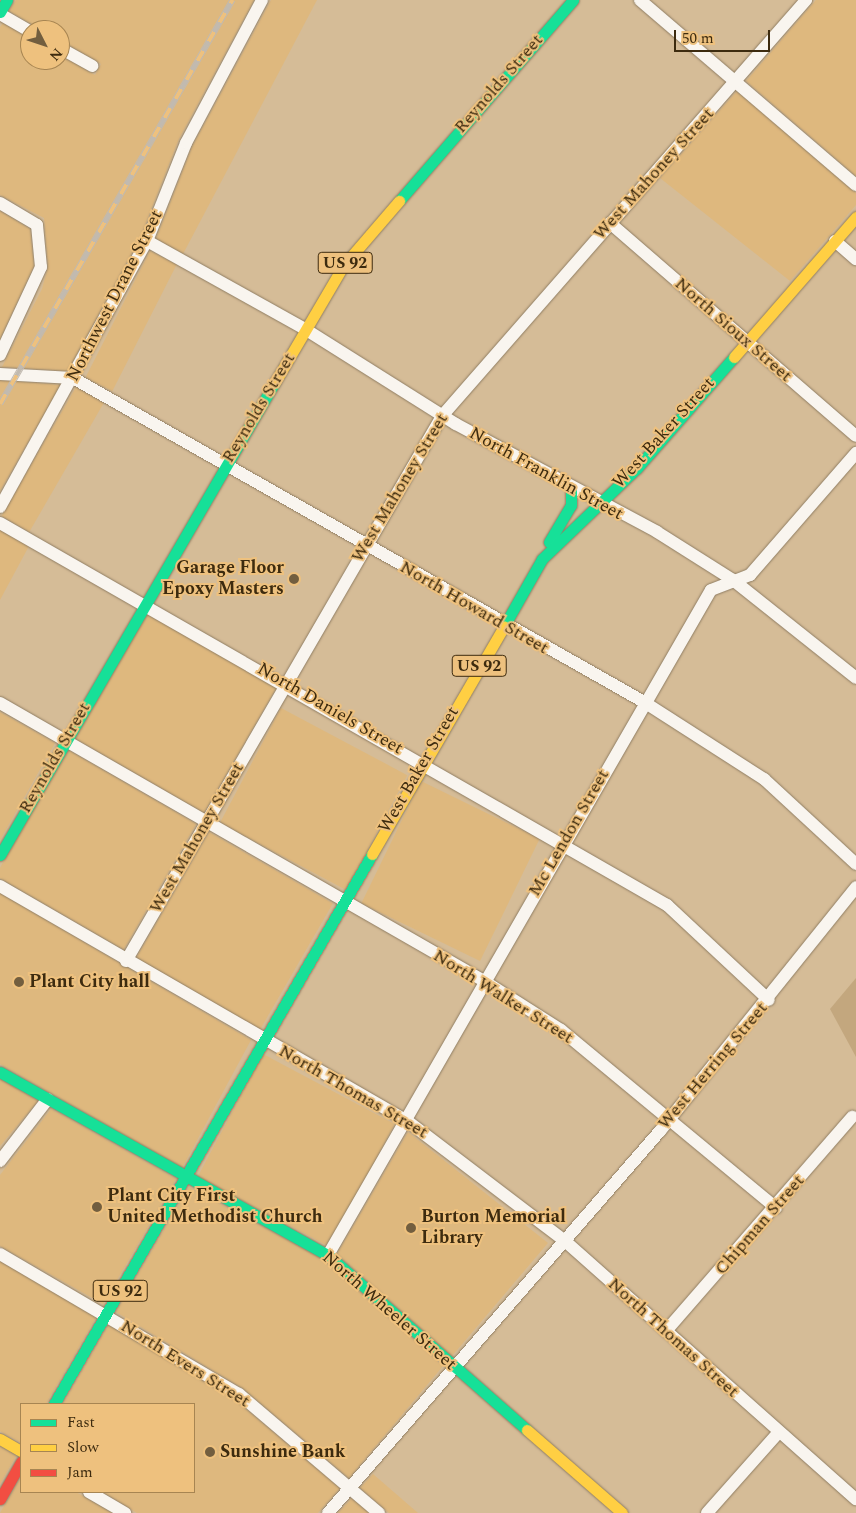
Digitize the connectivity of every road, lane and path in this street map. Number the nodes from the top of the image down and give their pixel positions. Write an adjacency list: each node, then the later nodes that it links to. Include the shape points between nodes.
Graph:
1 (7, 0): 6 (main road)
2 (262, 0): 15 (street, Northwest Drane Street, via 186,143)
3 (573, 0): 18 (main road, Reynolds Street / US 92, via 360,244)
4 (640, 0): 10 (street)
5 (806, 0): 10 (street, West Mahoney Street)
6 (0, 13): 7 (street)
7 (20, 25)
8 (70, 54): 9 (street)
9 (92, 66)
10 (736, 81): 11 (street); 14 (street, West Mahoney Street)
11 (856, 185)
12 (0, 203): 20 (street, via 37,225 41,267)
13 (856, 217): 16 (main road, West Baker Street / US 92)
14 (610, 223): 19 (street, North Sioux Street); 23 (street, West Mahoney Street)
15 (147, 241): 18 (street, North Franklin Street); 22 (street, Northwest Drane Street)
16 (835, 241): 17 (street); 19 (main road, West Baker Street / US 92)
17 (856, 259)
18 (306, 329): 23 (street, North Franklin Street); 26 (main road, Reynolds Street / US 92)
19 (746, 342): 24 (street, North Sioux Street); 28 (main road, West Baker Street / US 92, via 637,468)
20 (0, 355)
21 (0, 374): 22 (street)
22 (73, 378): 26 (street, North Howard Street); 29 (street, Northwest Drane Street)
23 (442, 416): 27 (street, North Franklin Street); 31 (street, West Mahoney Street)
24 (856, 436)
25 (856, 453): 33 (street, Mc Lendon Street, via 750,574)
26 (225, 464): 31 (street, North Howard Street); 34 (main road, Reynolds Street / US 92)
27 (571, 489): 28 (street, North Franklin Street); 32 (main road, US 92, via 571,505)
28 (596, 504): 32 (main road, West Baker Street / US 92); 33 (street, North Franklin Street, via 656,532)
29 (0, 507)
30 (0, 523): 34 (street, North Daniels Street)
31 (365, 546): 35 (street, North Howard Street); 37 (street, West Mahoney Street)
32 (542, 560): 35 (main road, West Baker Street / US 92)
33 (733, 580): 36 (street, North Franklin Street); 38 (street, Mc Lendon Street, via 712,590)
34 (145, 602): 37 (street, North Daniels Street); 40 (main road, Reynolds Street / US 92)
35 (502, 625): 38 (street, North Howard Street); 41 (main road, West Baker Street / US 92)
36 (856, 678)
37 (286, 684): 41 (street, North Daniels Street); 42 (street, West Mahoney Street)
38 (644, 702): 43 (street, Mc Lendon Street); 45 (street, North Howard Street, via 764,779)
39 (0, 703): 40 (street, North Walker Street)
40 (65, 740): 42 (street, North Walker Street); 44 (main road, Reynolds Street / US 92)
41 (423, 763): 43 (street, North Daniels Street); 48 (main road, West Baker Street / US 92)
42 (205, 822): 48 (street, North Walker Street); 49 (street, West Mahoney Street)
43 (563, 842): 50 (street, Mc Lendon Street); 51 (street, North Daniels Street, via 668,905)
44 (0, 855)
45 (856, 864)
46 (0, 886): 49 (street, North Thomas Street)
47 (856, 887): 51 (street, West Herring Street)
48 (343, 901): 50 (street, North Walker Street); 52 (main road, West Baker Street / US 92)
49 (126, 962): 52 (street, North Thomas Street)
50 (484, 981): 56 (street, Mc Lendon Street); 57 (street, North Walker Street, via 561,1030)
51 (769, 1000): 57 (street, West Herring Street)
52 (263, 1039): 56 (street, North Thomas Street); 59 (main road, West Baker Street / US 92)
53 (0, 1072): 54 (main road, North Wheeler Street)
54 (48, 1099): 58 (street); 59 (main road, North Wheeler Street)
55 (852, 1116): 60 (street, Chipman Street)
56 (406, 1120): 61 (street, North Thomas Street); 63 (street, Mc Lendon Street)
57 (669, 1120): 60 (street, North Walker Street); 61 (street, West Herring Street)
58 (0, 1161)
59 (186, 1177): 63 (main road, North Wheeler Street); 64 (main road, US 92)
60 (776, 1208): 65 (street, Chipman Street)
61 (565, 1241): 65 (street, North Thomas Street); 66 (street, West Herring Street)
62 (0, 1254): 64 (street, North Evers Street)
63 (328, 1255): 66 (main road, North Wheeler Street)
64 (106, 1314): 67 (main road, US 92); 72 (street, North Evers Street, via 239,1394)
65 (666, 1331): 68 (street, North Thomas Street)
66 (456, 1369): 72 (street, West Herring Street); 79 (main road, North Wheeler Street)
67 (55, 1403)
68 (778, 1432): 75 (street, North Thomas Street); 80 (street)
69 (0, 1438): 70 (main road)
70 (20, 1450)
71 (20, 1464): 74 (main road)
72 (350, 1488): 77 (street, West Herring Street); 78 (street, North Evers Street)
73 (91, 1493): 76 (street)
74 (0, 1499)
75 (856, 1499)
76 (125, 1513)
77 (328, 1513)
78 (379, 1513)
79 (622, 1513)
80 (706, 1513)

